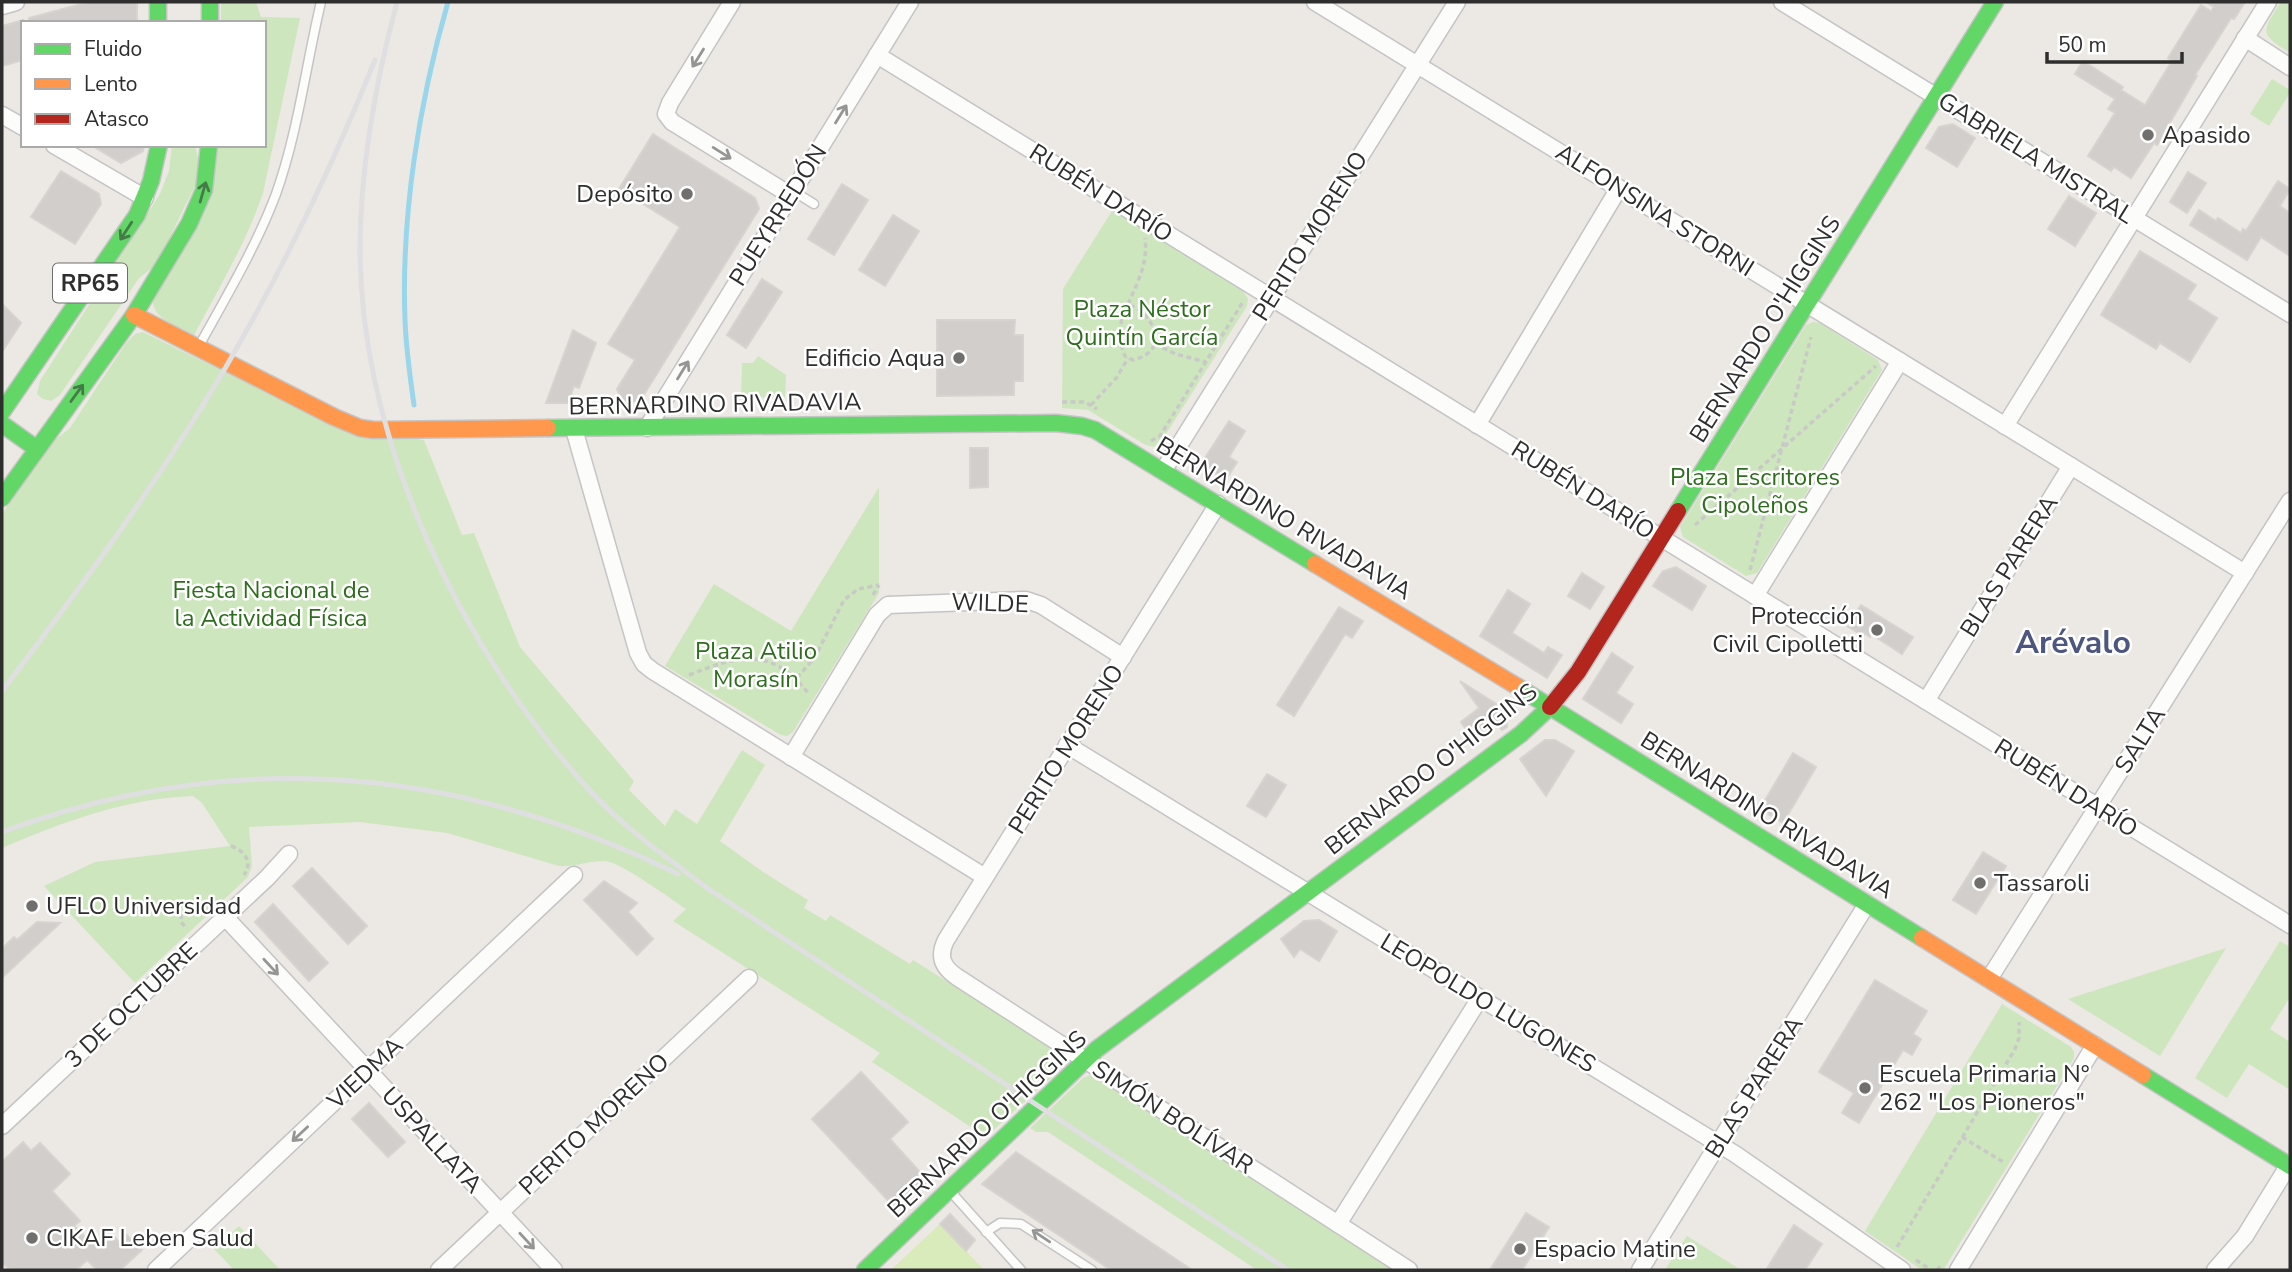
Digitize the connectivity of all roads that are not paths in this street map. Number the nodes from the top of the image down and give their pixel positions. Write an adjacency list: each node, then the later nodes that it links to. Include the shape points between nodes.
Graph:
1 (16, 2): 12 (street)
2 (158, 2): 13 (main road)
3 (210, 2): 14 (main road)
4 (321, 2): 34 (lane, via 276,194)
5 (732, 2): 26 (street, one-way to 26, via 666,114 672,122)
6 (910, 2): 16 (street, PUEYRREDÓN)
7 (1315, 2): 17 (street, ALFONSINA STORNI)
8 (1457, 2): 17 (street, PERITO MORENO)
9 (1782, 2): 19 (street, GABRIELA MISTRAL)
10 (1995, 2): 19 (main road, BERNARDO O'HIGGINS)
11 (2268, 2): 15 (street)
12 (2, 6)
13 (158, 21)
14 (209, 21)
15 (2245, 38): 18 (street); 29 (street)
16 (877, 55): 26 (street, PUEYRREDÓN, one-way to 16); 30 (street, RUBÉN DARÍO)
17 (1418, 65): 25 (street, ALFONSINA STORNI); 30 (street, PERITO MORENO)
18 (2290, 67)
19 (1936, 97): 29 (street, GABRIELA MISTRAL); 31 (main road, BERNARDO O'HIGGINS)
20 (2, 115): 21 (street)
21 (21, 126)
22 (57, 147): 27 (street)
23 (159, 147): 27 (main road, RP65)
24 (209, 147): 33 (main road, RP65, one-way to 24, via 198,208)
25 (1619, 188): 31 (street, ALFONSINA STORNI); 38 (street)
26 (792, 193): 28 (lane); 40 (street, PUEYRREDÓN, one-way to 26)
27 (145, 198): 36 (main road, RP65, one-way to 36)
28 (814, 204)
29 (2134, 218): 32 (street, GABRIELA MISTRAL); 39 (street)
30 (1271, 298): 38 (street, RUBÉN DARÍO); 44 (street, PERITO MORENO)
31 (1807, 304): 35 (street, ALFONSINA STORNI); 48 (main road, BERNARDO O'HIGGINS)
32 (2290, 314)
33 (134, 315): 34 (main road, BERNARDINO RIVADAVIA); 42 (main road, RP65, one-way to 33)
34 (199, 348): 41 (main road, BERNARDINO RIVADAVIA, via 360,428 388,432)
35 (1900, 361): 39 (street, ALFONSINA STORNI); 50 (street)
36 (2, 412)
37 (2, 424): 42 (main road)
38 (1477, 425): 48 (street, RUBÉN DARÍO)
39 (2005, 426): 43 (street, ALFONSINA STORNI)
40 (647, 428): 41 (main road, BERNARDINO RIVADAVIA); 44 (main road, BERNARDINO RIVADAVIA, via 1069,423 1095,430)
41 (574, 429): 55 (street, via 644,664)
42 (37, 449): 45 (main road, RP65)
43 (2071, 466): 49 (street, ALFONSINA STORNI); 52 (street, BLAS PARERA)
44 (1163, 471): 47 (main road, BERNARDINO RIVADAVIA)
45 (2, 498)
46 (2290, 501): 49 (street, SALTA)
47 (1218, 505): 51 (street, PERITO MORENO); 53 (main road, BERNARDINO RIVADAVIA)
48 (1661, 538): 50 (street, RUBÉN DARÍO); 53 (main road, BERNARDO O'HIGGINS, via 1578,672)
49 (2245, 573): 56 (street, SALTA)
50 (1755, 596): 52 (street, RUBÉN DARÍO)
51 (1123, 657): 54 (street, PERITO MORENO); 55 (street, WILDE, via 1027,600 879,601 875,618)
52 (1926, 701): 56 (street, RUBÉN DARÍO)
53 (1550, 708): 60 (main road, BERNARDO O'HIGGINS); 61 (main road, BERNARDINO RIVADAVIA)
54 (1068, 746): 59 (street, PERITO MORENO); 60 (street, LEOPOLDO LUGONES)
55 (790, 757): 59 (street)
56 (2098, 807): 63 (street, RUBÉN DARÍO); 66 (street, SALTA)
57 (289, 854): 62 (street, 3 DE OCTUBRE)
58 (574, 875): 70 (street, VIEDMA)
59 (985, 877): 64 (street, PERITO MORENO, via 946,940)
60 (1308, 892): 67 (street, LEOPOLDO LUGONES); 69 (main road, BERNARDO O'HIGGINS)
61 (1867, 904): 66 (main road, BERNARDINO RIVADAVIA); 72 (street, BLAS PARERA)
62 (225, 917): 70 (street, USPALLATA, one-way to 70); 71 (street, 3 DE OCTUBRE)
63 (2290, 925)
64 (942, 959): 69 (street, SIMÓN BOLÍVAR, via 952,973)
65 (749, 978): 75 (street, PERITO MORENO)
66 (1990, 979): 68 (main road, BERNARDINO RIVADAVIA)
67 (1480, 998): 72 (street, LEOPOLDO LUGONES); 76 (street)
68 (2095, 1045): 73 (main road, BERNARDINO RIVADAVIA); 87 (street)
69 (1084, 1060): 74 (main road, BERNARDO O'HIGGINS); 76 (street, SIMÓN BOLÍVAR)
70 (368, 1070): 75 (street, USPALLATA); 78 (street, VIEDMA, one-way to 78)
71 (2, 1126)
72 (1719, 1143): 85 (street, BLAS PARERA); 86 (street, LEOPOLDO LUGONES)
73 (2290, 1165): 88 (street, via 2245,1236)
74 (949, 1190): 77 (lane); 81 (main road, BERNARDO O'HIGGINS)
75 (500, 1213): 79 (street, PERITO MORENO); 80 (street, USPALLATA, one-way to 80)
76 (1338, 1224): 84 (street, SIMÓN BOLÍVAR)
77 (986, 1232): 82 (lane); 83 (lane, one-way to 77, via 1021,1224 1000,1223)
78 (156, 1270)
79 (439, 1270)
80 (554, 1270)
81 (865, 1270)
82 (1021, 1270)
83 (1092, 1270)
84 (1409, 1270)
85 (1640, 1270)
86 (1902, 1270)
87 (1958, 1270)
88 (2215, 1270)

